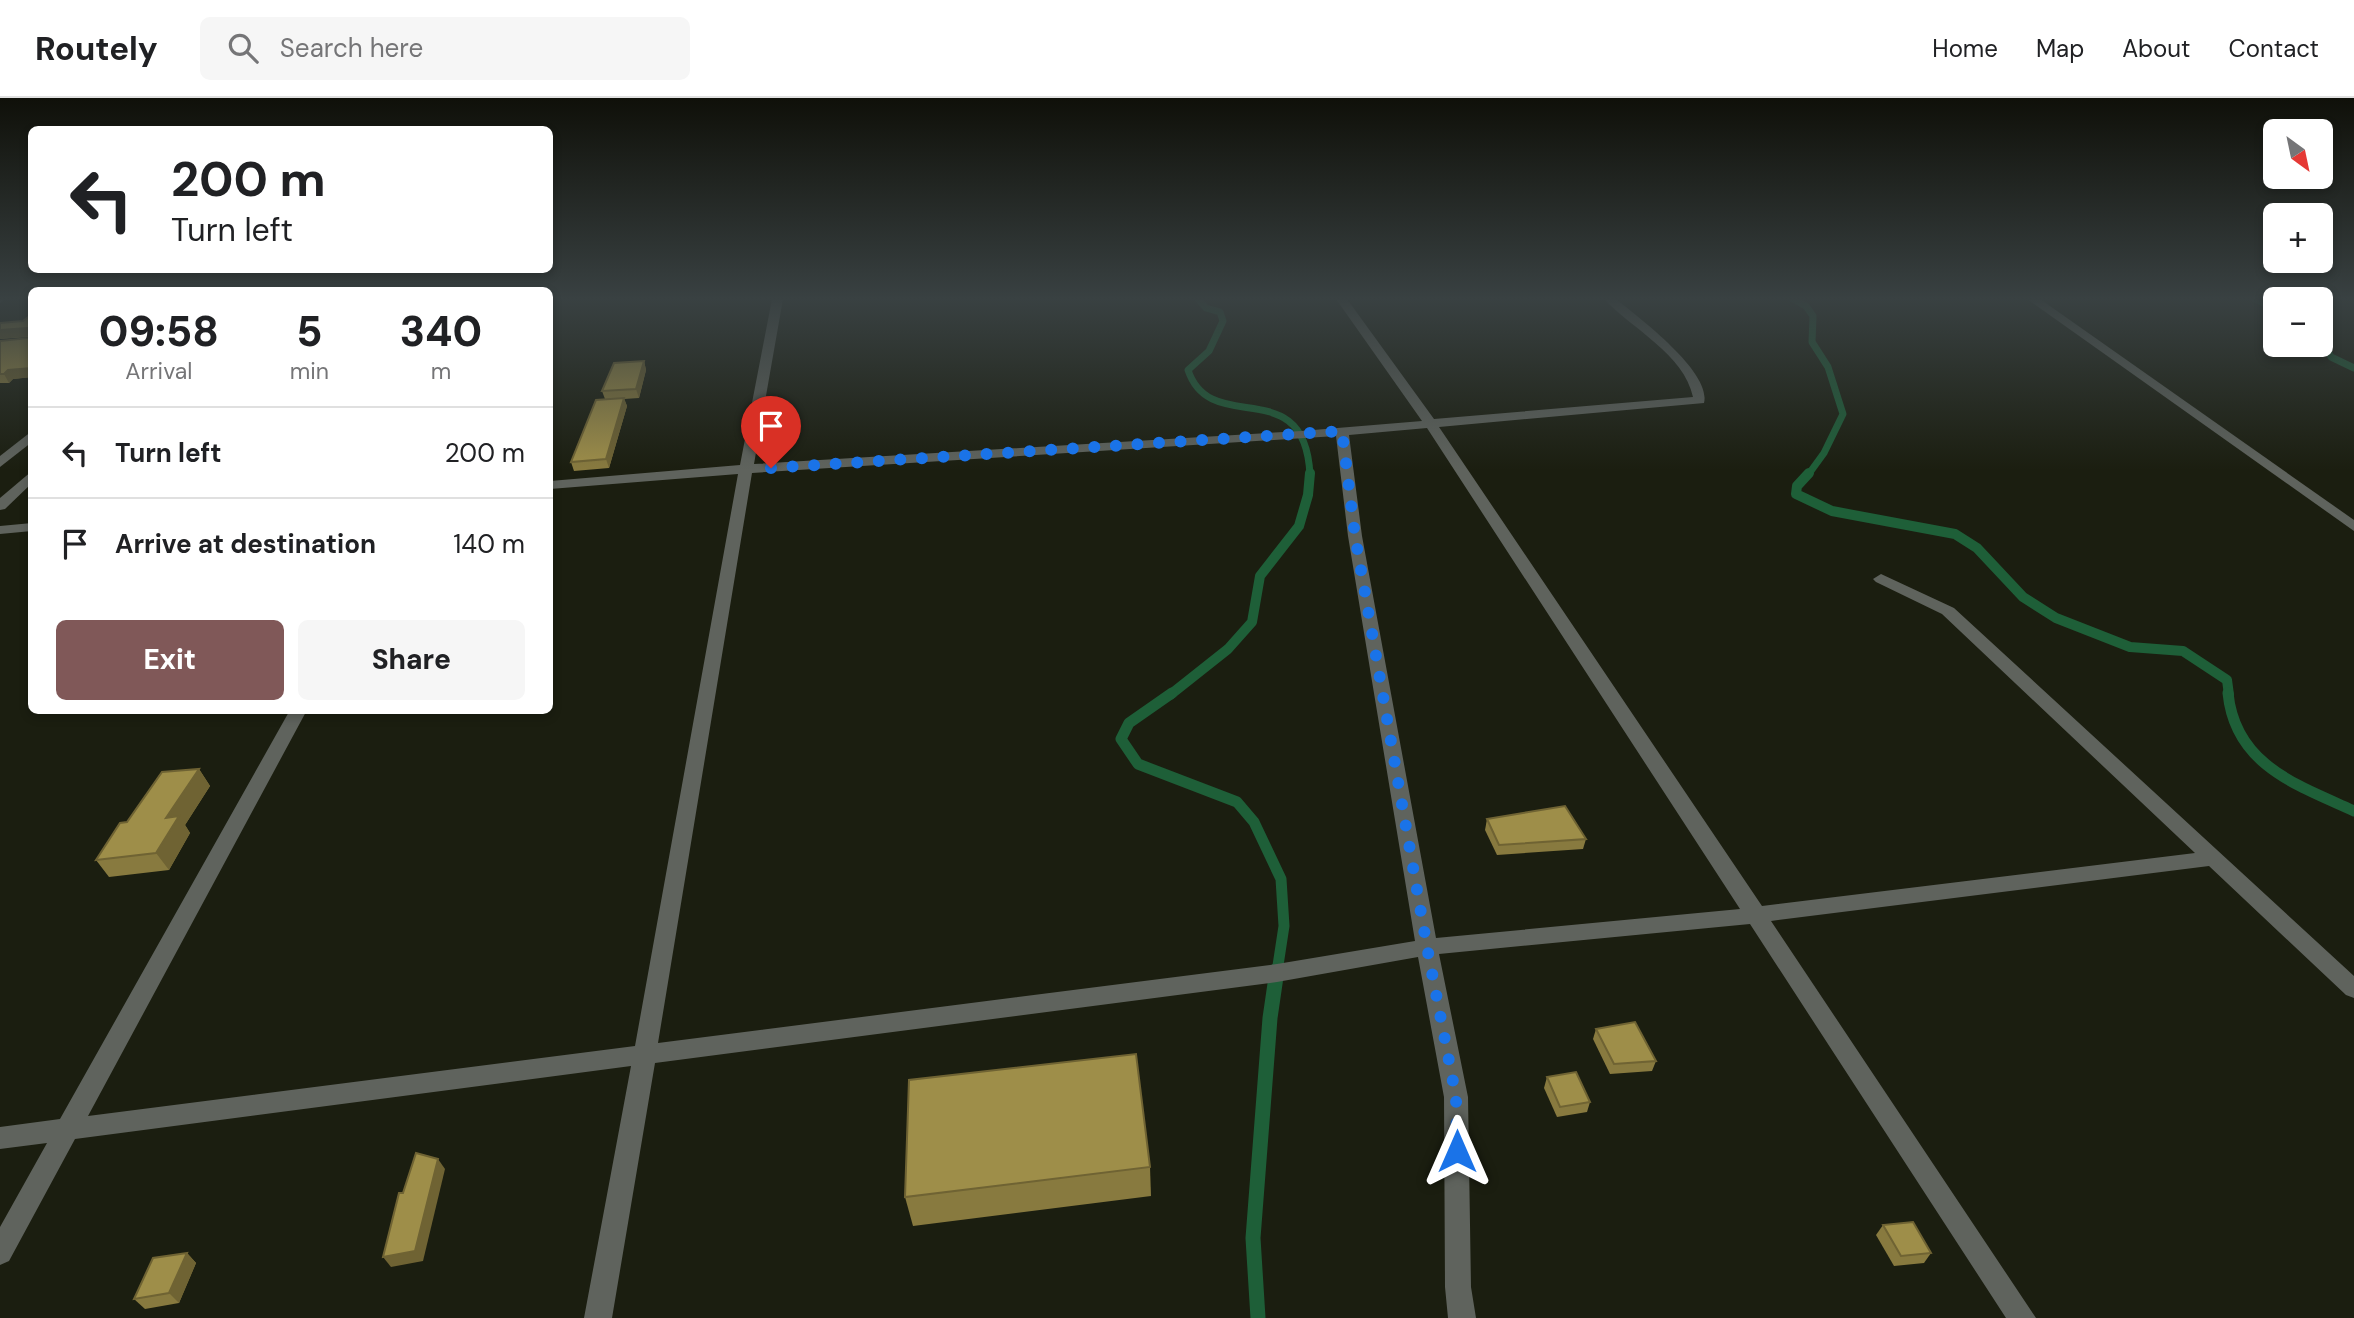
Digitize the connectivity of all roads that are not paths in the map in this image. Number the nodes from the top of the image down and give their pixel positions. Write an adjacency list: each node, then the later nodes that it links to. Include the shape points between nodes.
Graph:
1 (767, 356): 9 (street)
2 (1382, 356): 5 (street)
3 (1671, 356): 5 (street, via 1686,370 1700,400)
4 (2112, 356): 14 (street)
5 (1431, 424): 6 (street); 19 (street)
6 (1342, 431): 9 (street); 20 (street, via 1355,536)
7 (28, 438): 8 (street)
8 (0, 463)
9 (745, 469): 11 (street); 22 (street)
10 (28, 479): 12 (street)
11 (553, 485)
12 (0, 506)
13 (28, 527): 15 (street)
14 (2354, 527)
15 (0, 530)
16 (1881, 579): 18 (street, via 1948,611)
17 (297, 714): 23 (street)
18 (2215, 858): 19 (street); 21 (street)
19 (1757, 915): 20 (street); 28 (street)
20 (1427, 947): 22 (street, via 1277,973); 27 (street, via 1456,1097)
21 (2354, 989)
22 (648, 1052): 23 (street); 26 (street)
23 (66, 1130): 24 (street); 25 (street)
24 (0, 1138)
25 (0, 1252)
26 (598, 1318)
27 (1462, 1318)
28 (2022, 1318)

